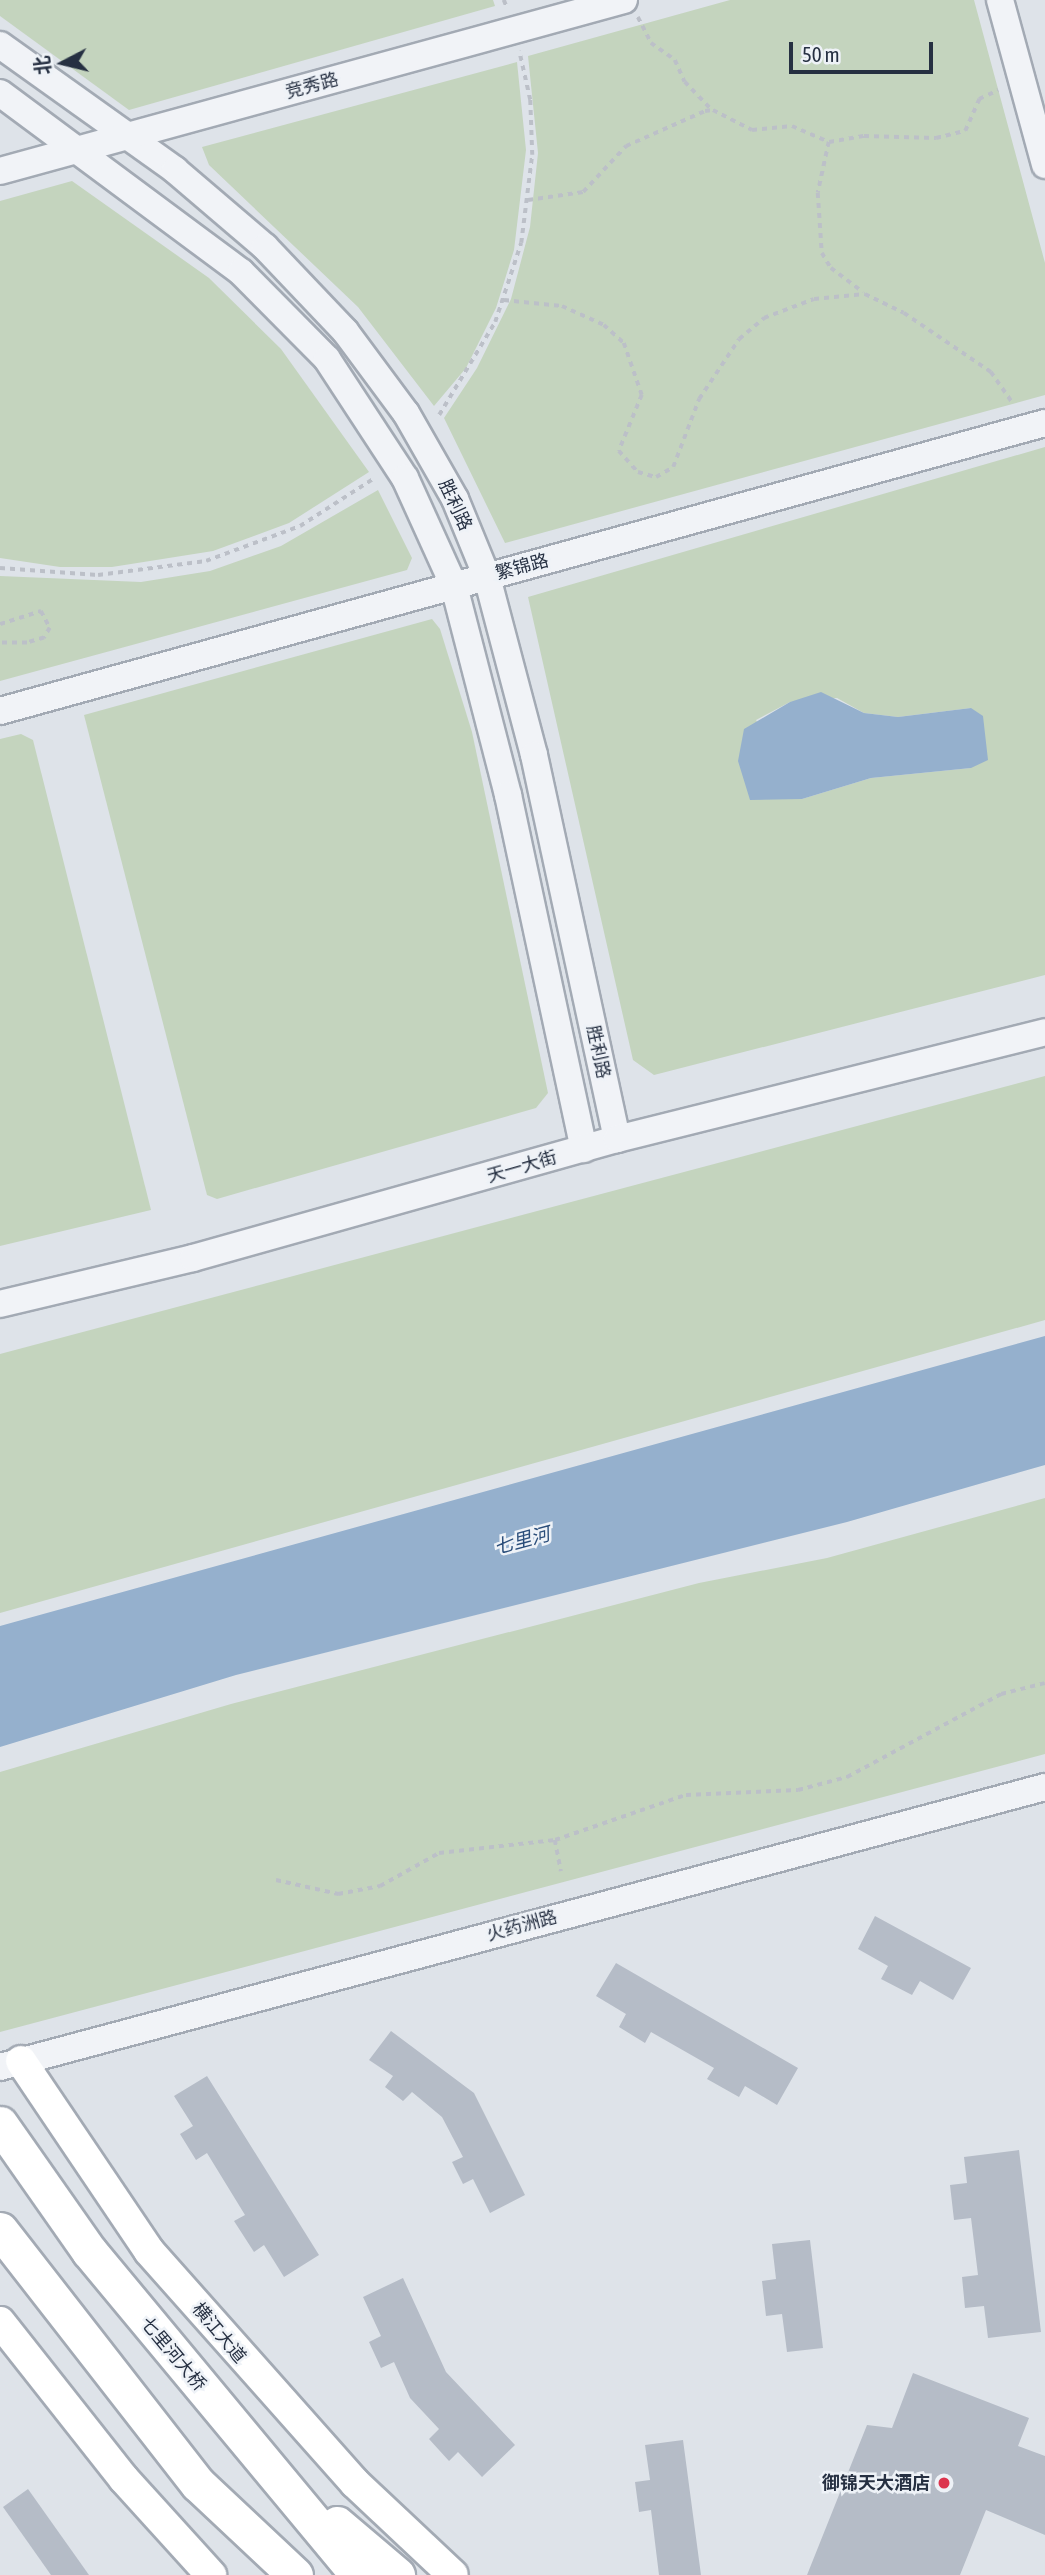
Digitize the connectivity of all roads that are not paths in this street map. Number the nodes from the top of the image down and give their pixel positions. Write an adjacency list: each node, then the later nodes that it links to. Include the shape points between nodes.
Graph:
1 (1000, 0): 7 (street)
2 (631, 7): 5 (street, 竞秀路)
3 (0, 45): 5 (street, 胜利路)
4 (0, 93): 6 (street)
5 (130, 136): 6 (street, 竞秀路); 10 (street, 胜利路, via 265,247 345,331 406,413 455,499)
6 (79, 149): 8 (street, 竞秀路); 11 (street, via 241,272 327,359 405,478)
7 (1045, 165)
8 (0, 171)
9 (1045, 423): 10 (street, 繁锦路)
10 (487, 577): 11 (street, 繁锦路); 14 (street, 胜利路, via 534,755)
11 (454, 586): 12 (street, 繁锦路); 15 (street, via 508,795)
12 (0, 711)
13 (1045, 1032): 14 (street, 天一大街)
14 (617, 1139): 15 (street, 天一大街)
15 (584, 1149): 16 (street, 天一大街, via 193,1258)
16 (0, 1304)
17 (1045, 1787): 18 (street, 火药洲路)
18 (11, 2064): 29 (main road, 横江大道, via 149,2251 355,2483)
19 (0, 2124): 22 (highway, 七里河大桥, via 89,2251)
20 (0, 2230): 23 (highway)
21 (0, 2322): 24 (main road, via 124,2479)
22 (270, 2467): 27 (highway, 七里河大桥); 28 (highway)
23 (198, 2484): 25 (highway); 26 (highway)
24 (211, 2575)
25 (265, 2575)
26 (295, 2575)
27 (358, 2575)
28 (397, 2575)
29 (453, 2575)

